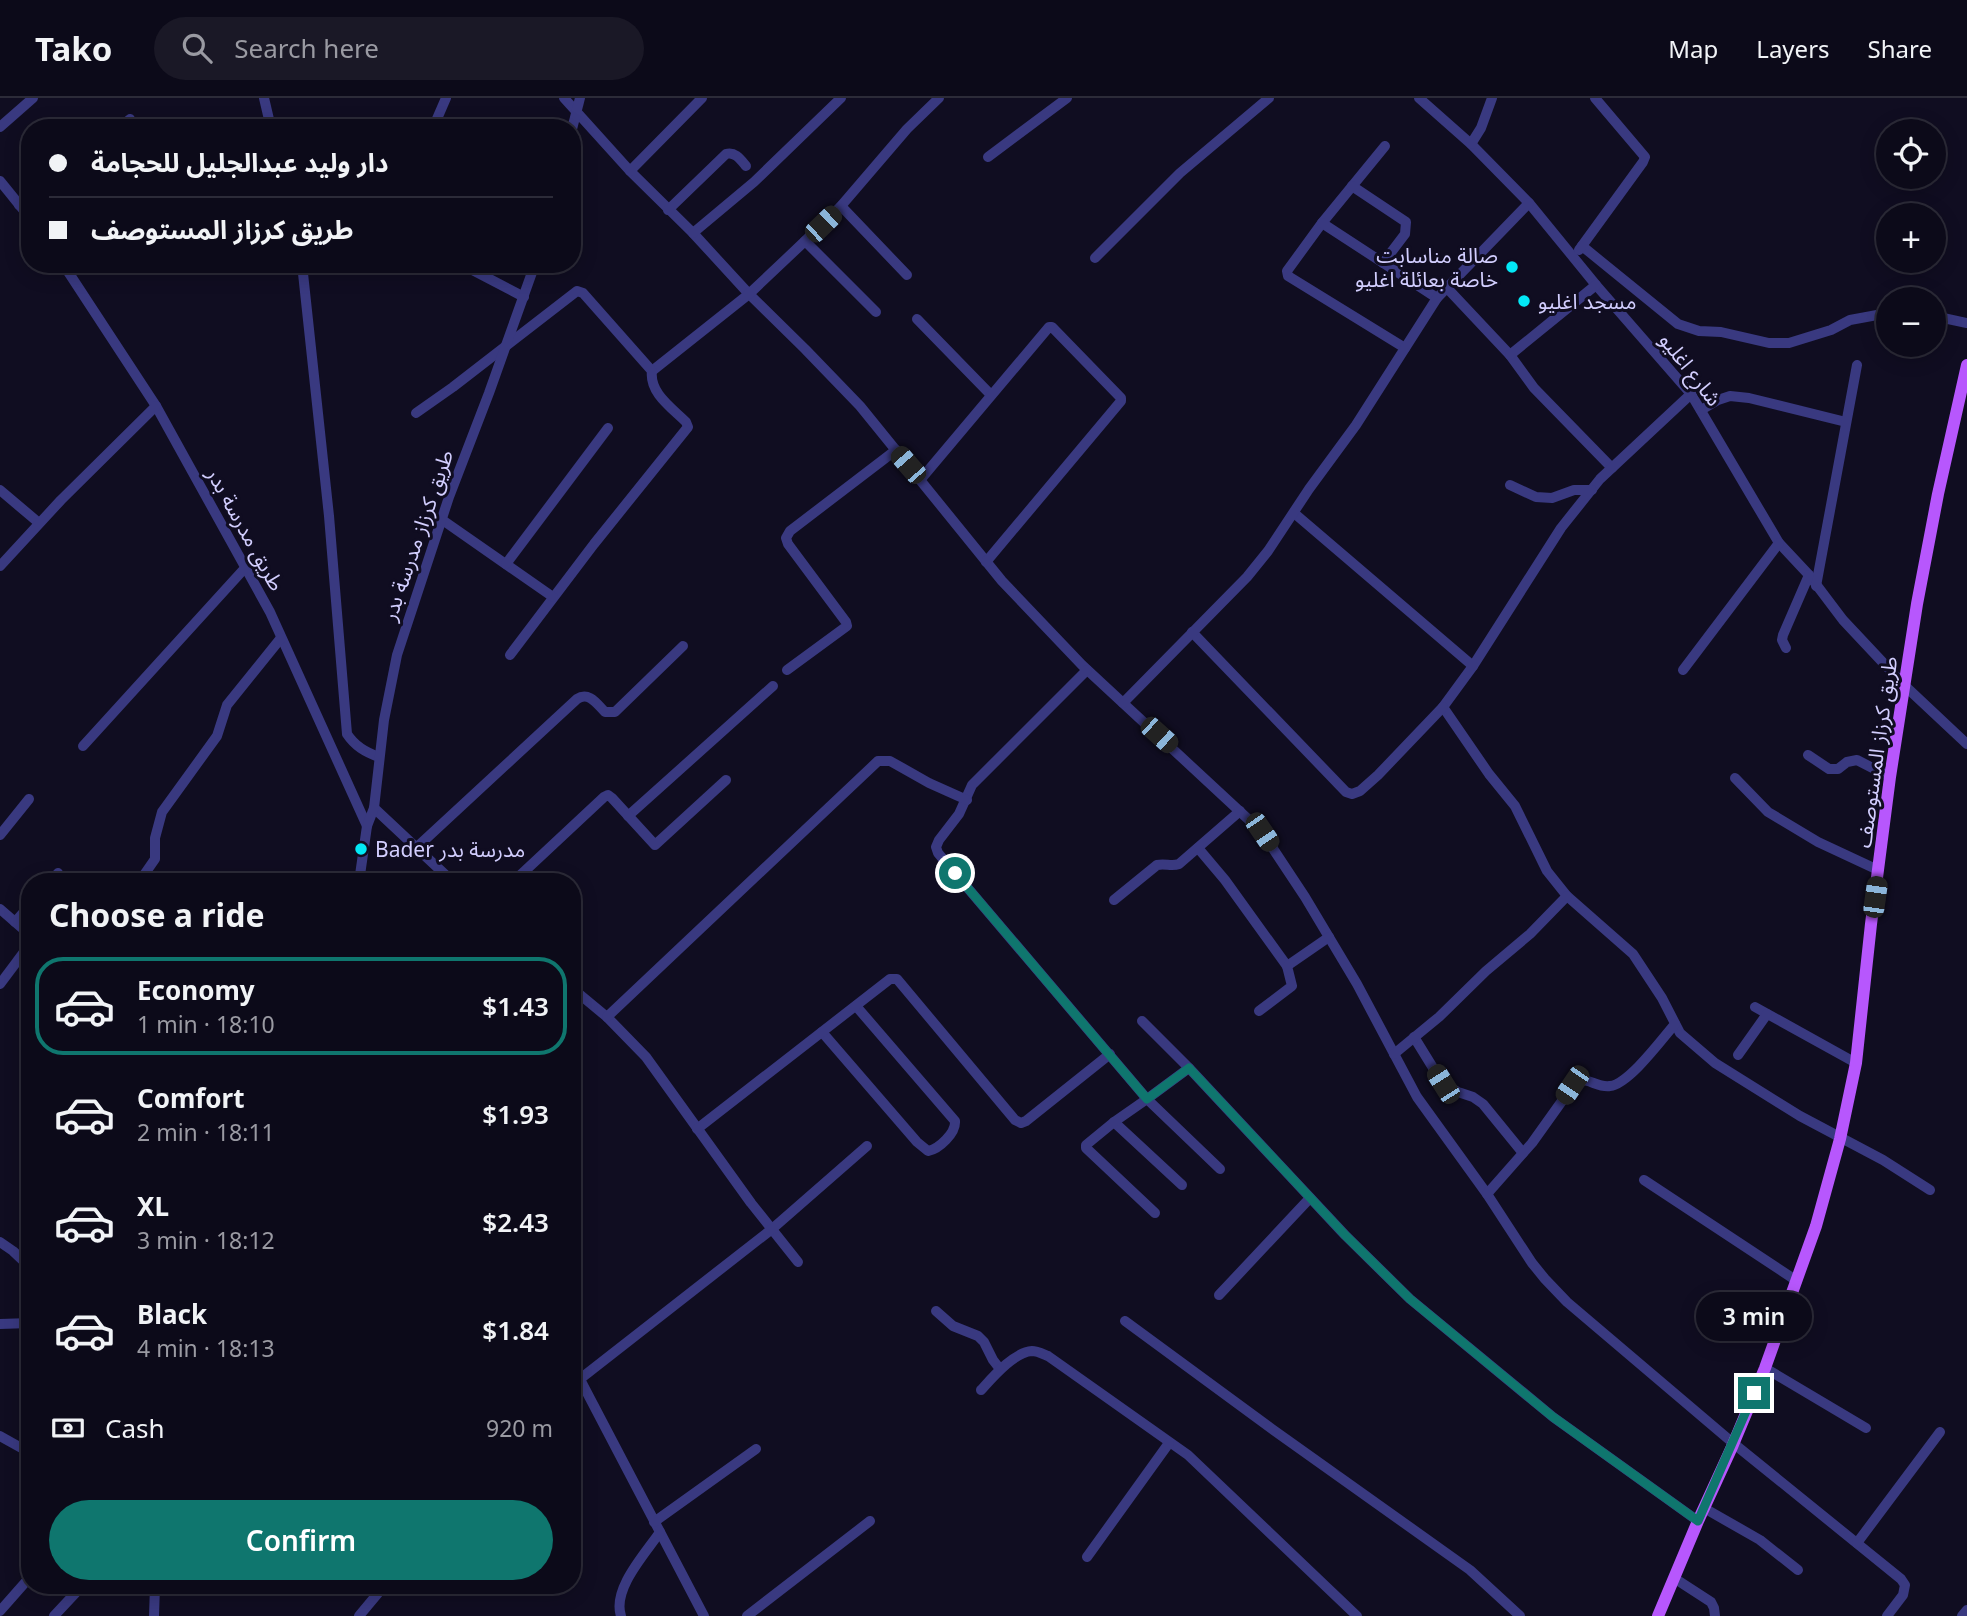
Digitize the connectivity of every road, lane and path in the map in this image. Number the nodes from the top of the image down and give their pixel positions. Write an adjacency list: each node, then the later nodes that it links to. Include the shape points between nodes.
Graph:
1 (33, 98): 18 (street)
2 (264, 98): 15 (street)
3 (564, 98): 14 (street)
4 (580, 98): 14 (street)
5 (702, 98): 23 (street)
6 (841, 98): 32 (street)
7 (939, 98): 28 (street)
8 (1067, 98): 21 (street)
9 (1269, 98): 36 (street, via 1180,173)
10 (1419, 98): 19 (street, شارع اغليو)
11 (1492, 98): 19 (street)
12 (1595, 98): 34 (street, via 1645,157)
13 (445, 99): 16 (street)
14 (577, 112): 17 (street); 23 (street)
15 (269, 119)
16 (437, 119)
17 (575, 119)
18 (0, 127)
19 (1471, 144): 26 (street, شارع اغليو)
20 (1385, 146): 25 (street)
21 (988, 157)
22 (746, 166): 30 (street, via 735,155 726,154)
23 (630, 170): 30 (street)
24 (0, 181): 27 (street)
25 (1352, 186): 31 (street); 37 (street, via 1406,222 1405,234)
26 (1529, 203): 35 (street, شارع اغليو); 44 (street)
27 (19, 205): 29 (street)
28 (841, 206): 33 (street); 42 (street)
29 (21, 207)
30 (668, 209): 32 (street)
31 (1322, 223): 37 (street); 54 (street, via 1289,267 1288,276)
32 (693, 233): 45 (street)
33 (805, 241): 45 (street); 48 (street)
34 (1582, 246): 35 (street); 49 (street, via 1678,324 1699,331 1789,342)
35 (1575, 257): 43 (street, شارع اغليو)
36 (1095, 258)
37 (1383, 263): 47 (street)
38 (69, 273): 62 (street, طريق مدرسة بدر)
39 (303, 273): 100 (street, via 347,734 364,751)
40 (478, 273): 46 (street)
41 (533, 273): 46 (street, طريق كرزاز مدرسة بدر)
42 (907, 275)
43 (1596, 285): 55 (street); 59 (street, شارع اغليو)
44 (1447, 288): 47 (street); 55 (street)
45 (749, 294): 58 (street); 67 (street, via 860,406)
46 (524, 297): 53 (street, طريق كرزاز مدرسة بدر)
47 (1437, 298): 54 (street)
48 (876, 312)
49 (1876, 315)
50 (917, 319): 60 (street)
51 (1946, 319): 52 (street)
52 (1967, 323)
53 (506, 346): 58 (street, via 577,291 583,292); 64 (street); 74 (street, طريق كرزاز مدرسة بدر)
54 (1405, 348): 73 (street)
55 (1510, 355): 68 (street, via 1534,388)
56 (1857, 365): 65 (street)
57 (1967, 365): 61 (main road, طريق كرزاز المستوصف)
58 (652, 371): 83 (street, via 655,390 688,426)
59 (1691, 394): 63 (street, شارع اغليو); 68 (street)
60 (991, 395): 69 (street); 77 (street, via 1052,327 1122,400)
61 (1963, 399): 93 (main road, طريق كرزاز المستوصف, via 1922,580)
62 (156, 406): 75 (street); 80 (street, طريق مدرسة بدر)
63 (1701, 410): 65 (street, via 1730,396); 76 (street, شارع اغليو)
64 (416, 413)
65 (1846, 422): 82 (street)
66 (608, 428): 78 (street)
67 (896, 450): 69 (street); 90 (street, via 786,538 847,626)
68 (1612, 468): 72 (street)
69 (921, 479): 77 (street)
70 (1510, 485): 72 (street, via 1536,497 1552,498 1574,490)
71 (0, 490): 75 (street)
72 (1592, 490): 89 (street, via 1561,528)
73 (1294, 513): 84 (street, via 1247,577); 89 (street)
74 (441, 519): 78 (street); 100 (street, طريق كرزاز مدرسة بدر, via 397,655)
75 (39, 523): 79 (street)
76 (1779, 543): 81 (street, شارع اغليو); 92 (street)
77 (986, 562): 91 (street)
78 (506, 565): 83 (street)
79 (0, 566)
80 (245, 568): 85 (street, طريق مدرسة بدر); 98 (street)
81 (1809, 575): 82 (street, شارع اغليو); 87 (street, via 1783,635)
82 (1816, 586): 93 (street, شارع اغليو)
83 (553, 597): 88 (street)
84 (1192, 632): 95 (street); 96 (street, via 1352,794 1378,775)
85 (281, 638): 109 (street, طريق مدرسة بدر); 115 (street, via 227,705 217,736 162,813 155,859)
86 (683, 646): 111 (street, via 615,712 606,712 582,695)
87 (1786, 648)
88 (510, 655)
89 (1473, 666): 96 (street)
90 (787, 670)
91 (1087, 670): 95 (street); 105 (street, via 972,785)
92 (1683, 670)
93 (1904, 685): 97 (street, شارع اغليو); 101 (main road, طريق كرزاز المستوصف)
94 (773, 686): 108 (street)
95 (1124, 703): 107 (street)
96 (1443, 707): 120 (street, via 1515,806 1541,861)
97 (1967, 744)
98 (83, 746)
99 (1808, 755): 101 (street, via 1829,769 1857,760)
100 (379, 757): 106 (street, طريق كرزاز مدرسة بدر)
101 (1890, 777): 114 (main road, طريق كرزاز المستوصف)
102 (1735, 778): 114 (street, via 1768,813)
103 (726, 780): 108 (street, via 655,845)
104 (29, 799): 110 (street)
105 (967, 800): 135 (street, via 890,761 878,761); 140 (street, via 939,840 938,853)
106 (374, 808): 109 (street, طريق كرزاز مدرسة بدر); 111 (street)
107 (1240, 811): 112 (street); 126 (street, via 1262,832)
108 (628, 816): 119 (street, via 612,798 604,797)
109 (368, 826): 113 (street, طريق كرزاز مدرسة بدر)
110 (0, 835)
111 (416, 848): 118 (street)
112 (1198, 848): 121 (street, via 1180,864 1154,867); 128 (street)
113 (363, 862): 116 (street, طريق كرزاز مدرسة بدر); 117 (street)
114 (1878, 870): 143 (main road, طريق كرزاز المستوصف)
115 (145, 873)
116 (361, 873)
117 (366, 873)
118 (443, 873)
119 (523, 873)
120 (1567, 896): 137 (street, via 1633,954); 139 (street)
121 (1114, 900)
122 (0, 909): 124 (street)
123 (21, 915): 124 (street)
124 (15, 922): 125 (street)
125 (21, 927)
126 (1329, 937): 128 (street); 141 (street)
127 (21, 956): 129 (street)
128 (1287, 966): 133 (street, via 1292,986)
129 (0, 984)
130 (581, 995): 135 (street)
131 (856, 1006): 138 (street); 138 (street, via 955,1121 954,1130 935,1149 928,1151 917,1142); 140 (street, via 890,979 897,979 1021,1123)
132 (1755, 1007): 134 (street)
133 (1259, 1011)
134 (1767, 1014): 142 (street); 143 (street)
135 (607, 1017): 147 (street, via 646,1057)
136 (1142, 1021): 144 (street)
137 (1675, 1024): 148 (street, via 1715,1063); 150 (street, via 1624,1081 1600,1086 1577,1080)
138 (822, 1032): 147 (street)
139 (1414, 1037): 141 (street); 150 (street, via 1443,1084 1483,1104)
140 (1110, 1054): 145 (street)
141 (1394, 1054): 155 (street, via 1417,1097)
142 (1738, 1055)
143 (1856, 1063): 148 (main road, طريق كرزاز المستوصف)
144 (1189, 1068): 145 (street); 156 (street)
145 (1147, 1099): 146 (street); 151 (street)
146 (1114, 1122): 153 (street); 157 (street, via 1088,1142 1086,1149)
147 (697, 1129): 158 (street)
148 (1840, 1139): 154 (street); 162 (main road, طريق كرزاز المستوصف)
149 (867, 1146): 158 (street)
150 (1523, 1153): 155 (street)
151 (1220, 1169)
152 (1644, 1180): 162 (street)
153 (1182, 1185)
154 (1930, 1190)
155 (1487, 1194): 177 (street, via 1532,1263 1567,1302)
156 (1310, 1198): 163 (street); 182 (street, via 1410,1299 1553,1417)
157 (1155, 1213)
158 (772, 1229): 161 (street); 170 (street)
159 (0, 1242): 160 (street)
160 (21, 1259)
161 (798, 1262)
162 (1797, 1281): 168 (main road, طريق كرزاز المستوصف)
163 (1219, 1295)
164 (936, 1311): 169 (street, via 953,1326 978,1336)
165 (1125, 1321): 203 (street, via 1470,1570)
166 (21, 1323): 167 (street)
167 (0, 1324)
168 (1765, 1368): 173 (street); 177 (main road, طريق كرزاز المستوصف)
169 (1000, 1369): 172 (street); 176 (street, via 1024,1353 1048,1356)
170 (581, 1378)
171 (581, 1381): 183 (street)
172 (981, 1390)
173 (1866, 1428)
174 (1940, 1432): 185 (street)
175 (0, 1436): 178 (street)
176 (1169, 1443): 186 (street); 195 (street, via 1188,1455)
177 (1733, 1443): 180 (main road, طريق كرزاز المستوصف); 185 (street)
178 (21, 1448)
179 (756, 1449): 183 (street)
180 (1703, 1508): 182 (main road, طريق كرزاز المستوصف); 187 (street, via 1760,1540)
181 (870, 1521): 201 (street)
182 (1698, 1521): 188 (main road, طريق كرزاز المستوصف)
183 (654, 1522): 184 (street)
184 (660, 1532): 199 (street, via 624,1584 618,1609); 200 (street)
185 (1857, 1544): 206 (street, via 1905,1585)
186 (1087, 1557)
187 (1798, 1570)
188 (1674, 1578): 204 (main road, طريق كرزاز المستوصف); 205 (street, via 1711,1602)
189 (21, 1587): 194 (street)
190 (75, 1594): 196 (street)
191 (155, 1594): 197 (street)
192 (377, 1594): 198 (street)
193 (1967, 1610): 207 (street)
194 (0, 1611)
195 (1345, 1612): 202 (street)
196 (54, 1616)
197 (154, 1616)
198 (359, 1616)
199 (621, 1616)
200 (704, 1616)
201 (747, 1616)
202 (1357, 1616)
203 (1520, 1616)
204 (1658, 1616)
205 (1715, 1616)
206 (1887, 1616)
207 (1962, 1616)

